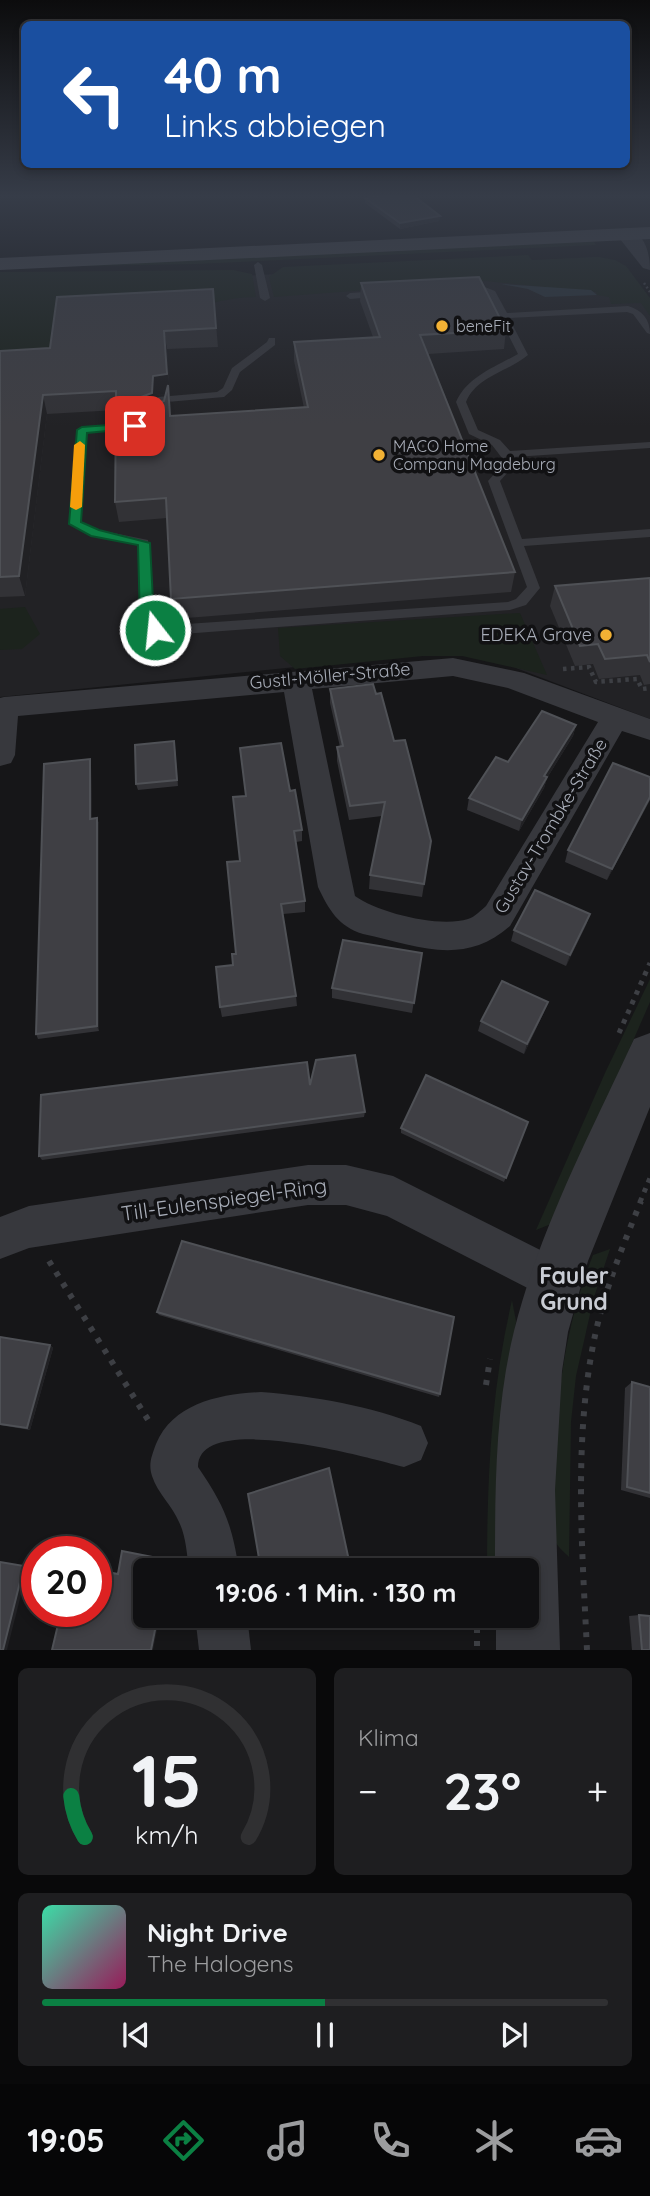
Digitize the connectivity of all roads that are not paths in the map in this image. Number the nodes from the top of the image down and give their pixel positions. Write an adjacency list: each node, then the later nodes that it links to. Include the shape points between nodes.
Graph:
1 (259, 272): 5 (lane)
2 (446, 291): 6 (lane, via 489,291)
3 (391, 294): 4 (lane)
4 (350, 296)
5 (265, 298)
6 (503, 316): 7 (lane, via 630,309); 10 (lane, via 523,355 472,387 461,402 473,432 495,441)
7 (650, 331)
8 (272, 340): 12 (lane, via 236,370 220,395 162,400 162,416 135,426 82,430 75,524 144,543 150,628 169,631 510,606 534,588)
9 (650, 445): 10 (lane)
10 (508, 454): 12 (lane, via 512,462 494,481)
11 (650, 533): 12 (lane)
12 (517, 543)
13 (296, 679): 14 (street, Gustl-Möller-Straße); 15 (street, Gustl-Möller-Straße, via 453,667 497,675); 15 (street, Gustav-Trombke-Straße, via 335,887 343,905 370,923 445,937 479,932 498,916)
14 (2, 708): 17 (street)
15 (616, 717): 16 (street, Gustl-Möller-Straße)
16 (650, 730)
17 (0, 755)
18 (650, 1054): 20 (street)
19 (14, 1232): 20 (street, Till-Eulenspiegel-Ring, via 308,1185 346,1185 404,1202)
20 (555, 1280): 25 (street, via 536,1357 526,1448)
21 (404, 1443): 22 (street, via 297,1419 240,1417 208,1423 194,1431 174,1457 174,1471 199,1509)
22 (211, 1558)
23 (222, 1628): 24 (street)
24 (225, 1650)
25 (528, 1650)

